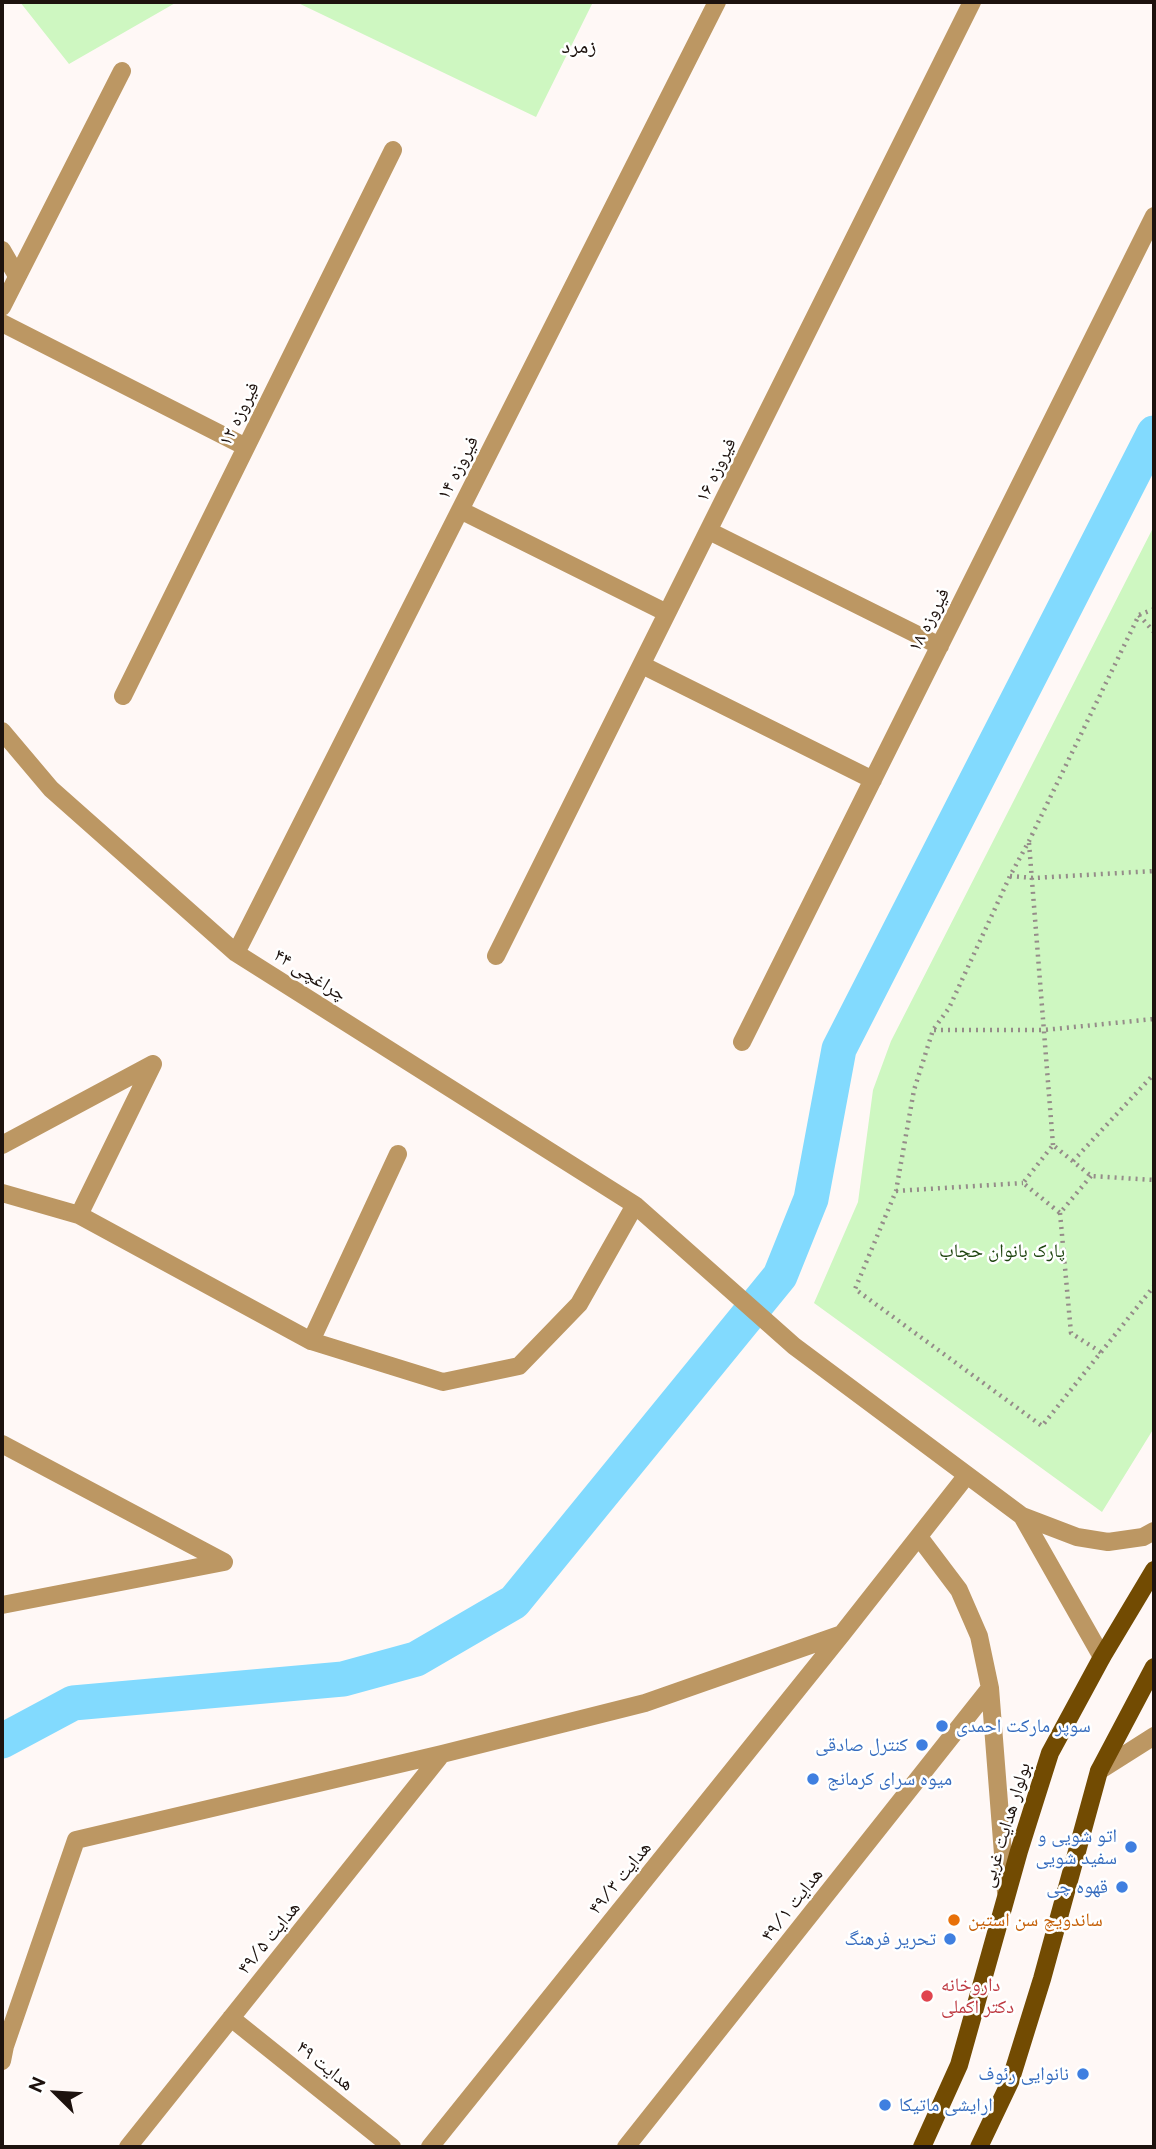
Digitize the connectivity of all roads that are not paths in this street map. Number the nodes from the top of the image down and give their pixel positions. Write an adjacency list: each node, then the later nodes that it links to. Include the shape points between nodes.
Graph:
1 (717, 2): 11 (street, فیروزه ۱۴)
2 (972, 2): 12 (street, فیروزه ۱۶)
3 (122, 71): 7 (street)
4 (393, 150): 10 (street, فیروزه ۱۲)
5 (1154, 216): 14 (street, فیروزه ۱۸)
6 (2, 250): 7 (street)
7 (18, 276): 8 (street)
8 (2, 307)
9 (2, 323): 10 (street)
10 (246, 447): 16 (street, فیروزه ۱۲)
11 (460, 510): 13 (street); 19 (street, فیروزه ۱۴)
12 (709, 531): 13 (street, فیروزه ۱۶); 14 (street)
13 (667, 613): 15 (street, فیروزه ۱۶)
14 (940, 646): 18 (street, فیروزه ۱۸)
15 (642, 665): 18 (street); 20 (street, فیروزه ۱۶)
16 (122, 696)
17 (2, 731): 19 (street, چراغچی ۴۴, via 51,789)
18 (873, 780): 21 (street, فیروزه ۱۸)
19 (236, 953): 25 (street, چراغچی ۴۴)
20 (496, 956)
21 (742, 1042)
22 (2, 1145): 26 (street, via 153,1064)
23 (398, 1154): 27 (street)
24 (2, 1193): 26 (street)
25 (635, 1205): 27 (street, via 579,1304 519,1366 443,1382); 29 (street, چراغچی ۴۴, via 794,1346)
26 (79, 1215): 27 (street)
27 (311, 1341)
28 (2, 1444): 34 (street, via 224,1562)
29 (967, 1475): 30 (street, چراغچی ۴۴); 32 (street, هدایت ۴۹/۳)
30 (1022, 1516): 31 (street, via 1077,1537 1108,1542); 36 (street)
31 (1154, 1531)
32 (919, 1537): 35 (street, هدایت ۴۹/۳); 38 (street, via 959,1590 979,1636)
33 (1154, 1570): 36 (main road, بولوار هدایت غربی)
34 (2, 1605)
35 (842, 1634): 40 (street, via 645,1703); 47 (street, هدایت ۴۹/۳)
36 (1102, 1657): 42 (main road, بولوار هدایت غربی, via 1050,1753)
37 (1154, 1667): 41 (main road)
38 (990, 1688): 42 (street); 48 (street, هدایت ۴۹/۱)
39 (1154, 1736): 41 (street)
40 (442, 1754): 43 (street, هدایت ۴۹/۵); 44 (street, via 76,1840)
41 (1099, 1771): 50 (main road, via 1010,2082)
42 (1007, 1896): 49 (main road, بولوار هدایت غربی, via 959,2065)
43 (231, 2018): 45 (street, هدایت ۴۹/۵); 46 (street, هدایت ۴۹)
44 (2, 2061)
45 (128, 2147)
46 (392, 2147)
47 (430, 2147)
48 (626, 2147)
49 (922, 2147)
50 (979, 2147)

